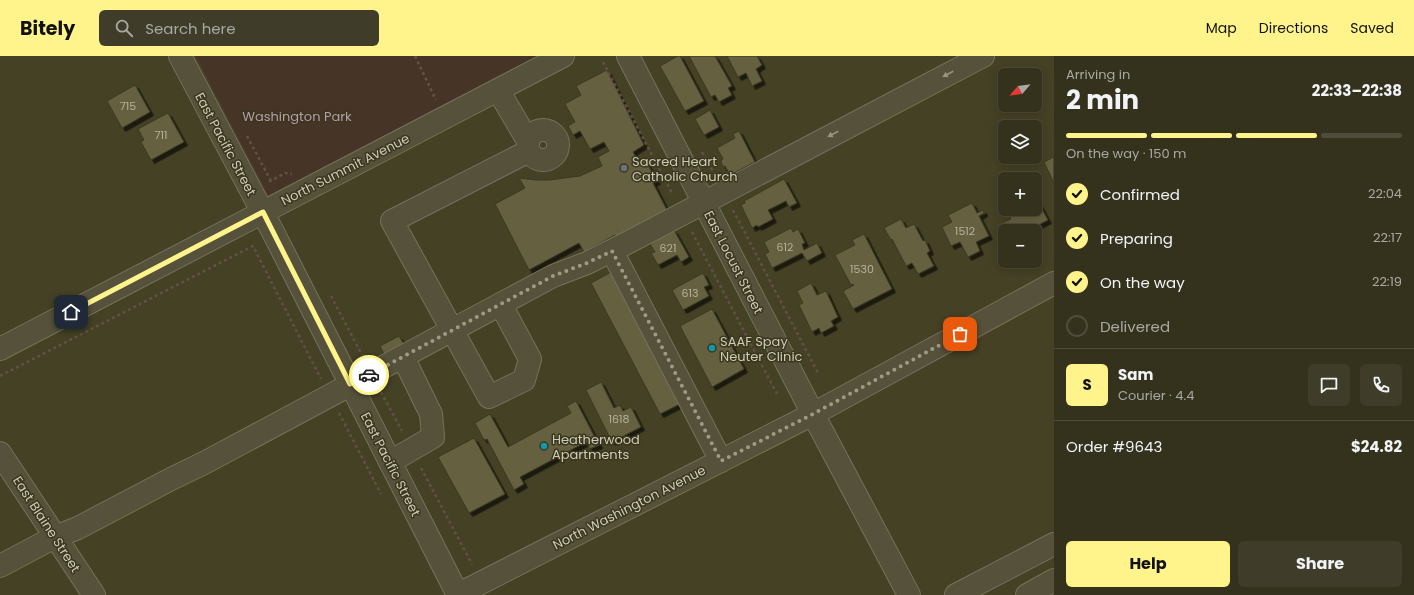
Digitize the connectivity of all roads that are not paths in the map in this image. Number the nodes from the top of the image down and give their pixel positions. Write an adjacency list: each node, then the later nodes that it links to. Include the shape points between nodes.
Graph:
1 (180, 56): 7 (street, East Pacific Street)
2 (563, 56): 5 (street, North Summit Avenue)
3 (628, 56): 6 (street, East Locust Street)
4 (983, 56): 6 (street, one-way to 6)
5 (498, 90): 7 (street, North Summit Avenue); 11 (street, via 528,146 392,220)
6 (703, 202): 8 (street); 15 (street, East Locust Street)
7 (263, 212): 12 (street, North Summit Avenue); 14 (street, East Pacific Street)
8 (612, 251): 10 (street, via 553,276); 17 (street)
9 (1054, 284): 15 (street, North Washington Avenue)
10 (501, 305): 11 (street); 11 (street, via 530,359 524,380 489,397)
11 (452, 331): 13 (street)
12 (0, 349)
13 (403, 357): 14 (street); 18 (street, via 431,414 433,437)
14 (350, 384): 18 (street, East Pacific Street); 19 (street, via 78,528)
15 (813, 414): 17 (street, North Washington Avenue); 25 (street, East Locust Street)
16 (0, 453): 19 (street, East Blaine Street)
17 (721, 461): 24 (street, North Washington Avenue)
18 (390, 462): 24 (street, East Pacific Street)
19 (55, 536): 21 (street); 23 (street, East Blaine Street)
20 (1054, 544): 26 (street)
21 (0, 566)
22 (1054, 580): 27 (street)
23 (94, 595)
24 (458, 595)
25 (909, 595)
26 (956, 595)
27 (1027, 595)

